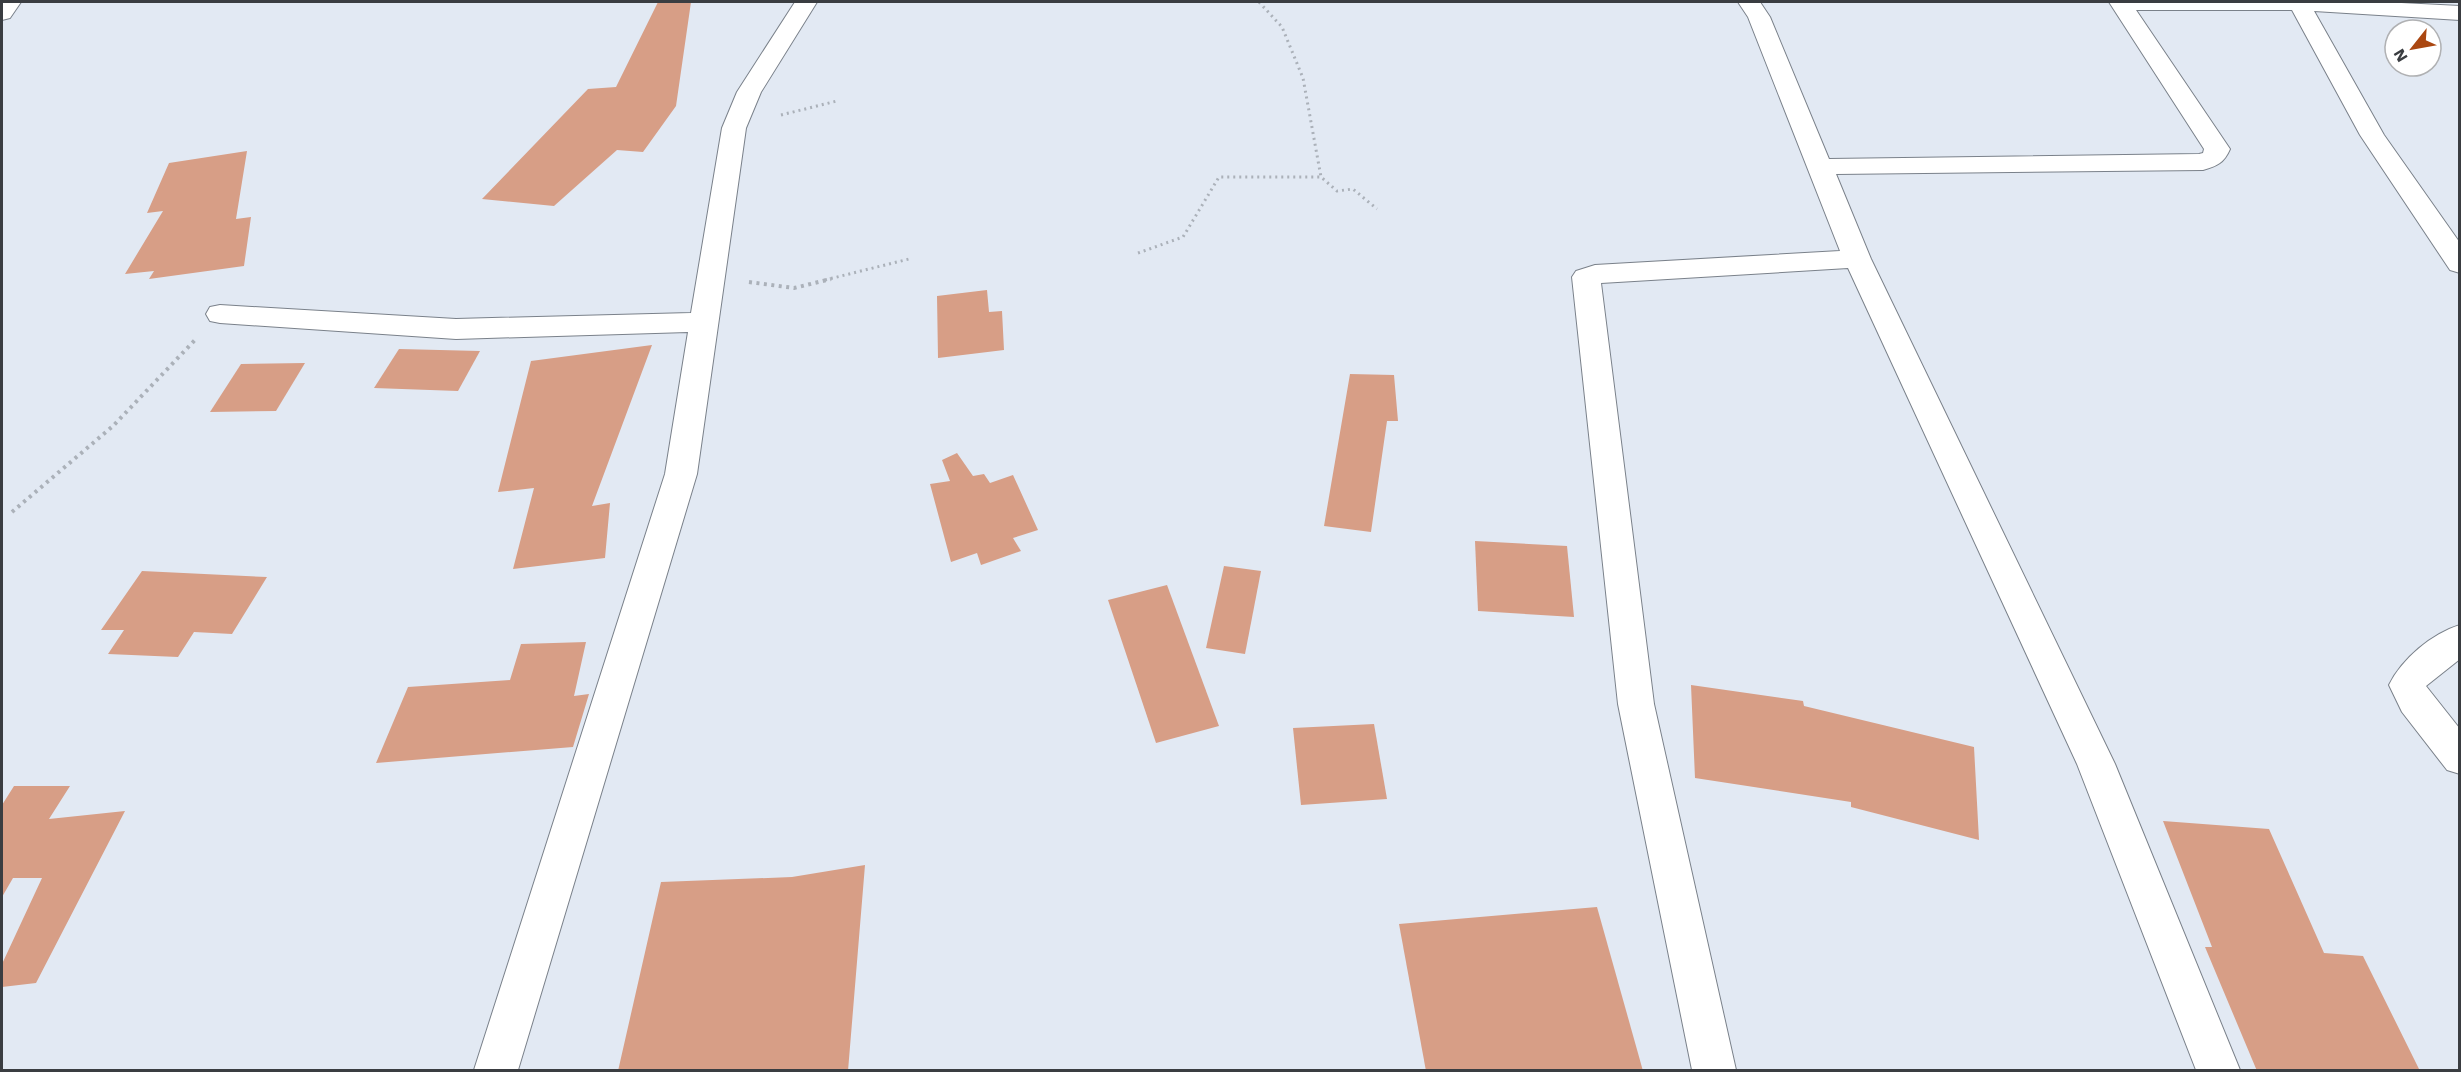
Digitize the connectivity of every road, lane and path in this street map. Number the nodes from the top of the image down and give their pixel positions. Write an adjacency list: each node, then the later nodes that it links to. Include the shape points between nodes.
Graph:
1 (10, 2): 7 (street)
2 (806, 2): 10 (street, via 749,92)
3 (1259, 2): 12 (path, via 1282,27 1303,78)
4 (1749, 2): 11 (street, via 1759,17)
5 (2121, 2): 6 (street); 11 (street, via 2217,149 2214,157 2203,162)
6 (2299, 3): 8 (street); 17 (street, via 2372,135)
7 (2, 13)
8 (2460, 13)
9 (837, 101): 10 (path)
10 (734, 128): 18 (street)
11 (1820, 167): 16 (street)
12 (1321, 177): 13 (path, via 1337,191 1353,189); 14 (path, via 1219,177 1183,237)
13 (1377, 209)
14 (1138, 253)
15 (909, 259): 18 (path, via 794,288)
16 (1857, 259): 25 (street, via 1586,277 1636,704); 26 (street, via 2096,764)
17 (2460, 264)
18 (710, 278): 20 (street)
19 (220, 314): 20 (street, via 456,329); 21 (path, via 113,426)
20 (704, 322): 24 (street, via 681,474)
21 (12, 512)
22 (2460, 639): 23 (street, via 2416,672 2407,685)
23 (2460, 758)
24 (496, 1071)
25 (1714, 1071)
26 (2218, 1071)

